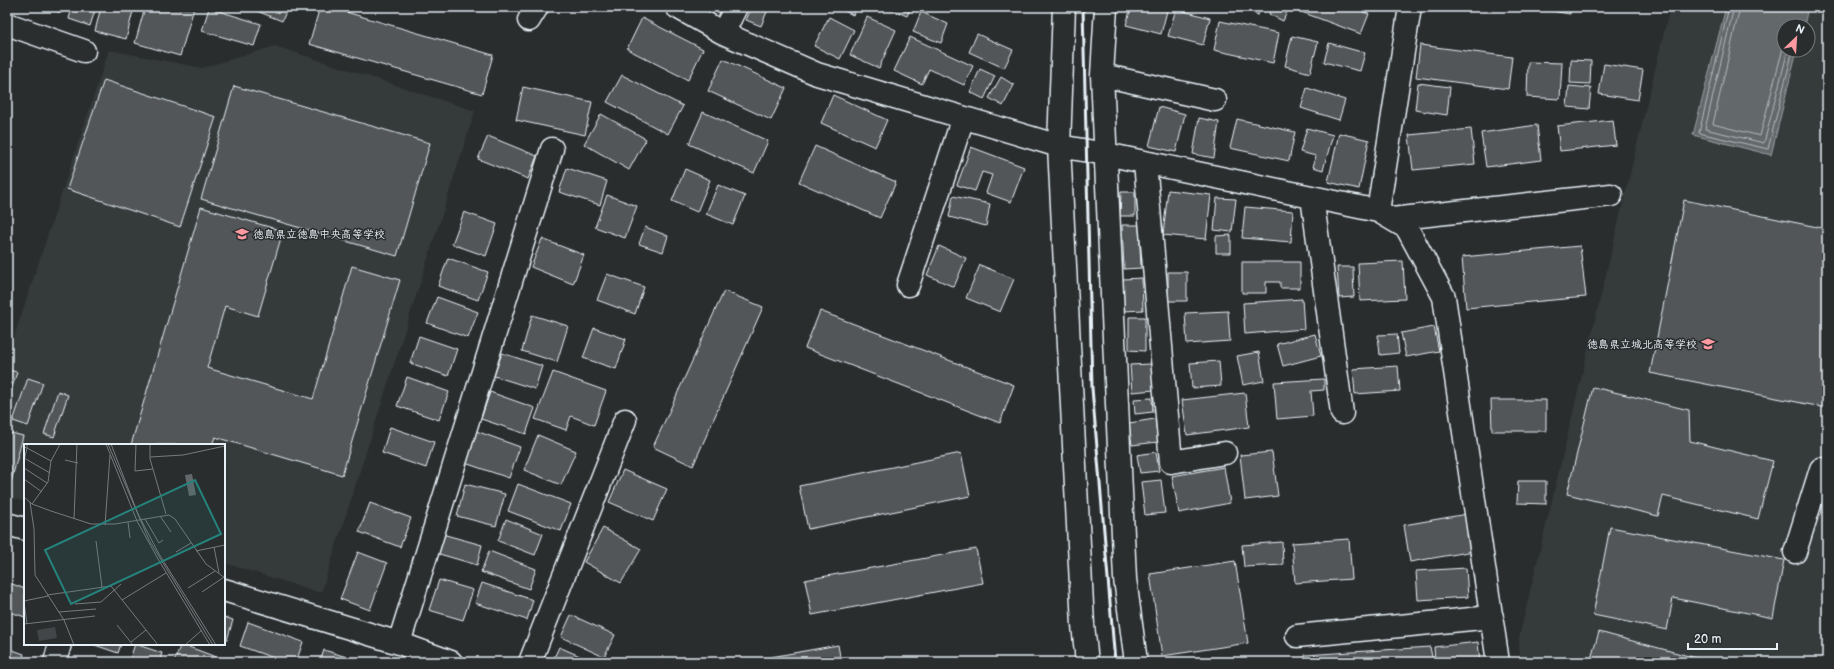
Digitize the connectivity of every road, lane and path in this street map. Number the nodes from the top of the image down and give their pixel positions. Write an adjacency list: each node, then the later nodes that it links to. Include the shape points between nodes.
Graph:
1 (677, 7): 7 (street)
2 (736, 7): 7 (street)
3 (1064, 7): 12 (street)
4 (1106, 7): 9 (street)
5 (1407, 8): 18 (street)
6 (7, 24): 8 (street)
7 (723, 33): 11 (street, via 817,74)
8 (84, 51)
9 (1102, 75): 10 (street); 14 (street)
10 (1215, 100)
11 (963, 118): 12 (street); 19 (street)
12 (1058, 146): 14 (street); 35 (street)
13 (552, 149): 30 (street)
14 (1106, 154): 15 (street); 36 (street, via 1125,579)
15 (1145, 162): 17 (street); 22 (street, via 1171,462)
16 (1611, 195): 18 (street)
17 (1312, 197): 18 (street); 20 (street)
18 (1385, 215): 28 (street, via 1408,228 1444,297)
19 (908, 285)
20 (1342, 412)
21 (625, 420): 34 (street)
22 (1225, 452)
23 (1827, 471): 26 (street, via 1821,469)
24 (7, 524): 25 (street)
25 (24, 529)
26 (1795, 552)
27 (225, 590): 30 (street)
28 (1492, 617): 29 (street); 37 (street)
29 (1297, 636)
30 (399, 643): 33 (street)
31 (60, 645): 32 (street)
32 (55, 662)
33 (451, 662)
34 (530, 662)
35 (1087, 662)
36 (1136, 662)
37 (1498, 662)

